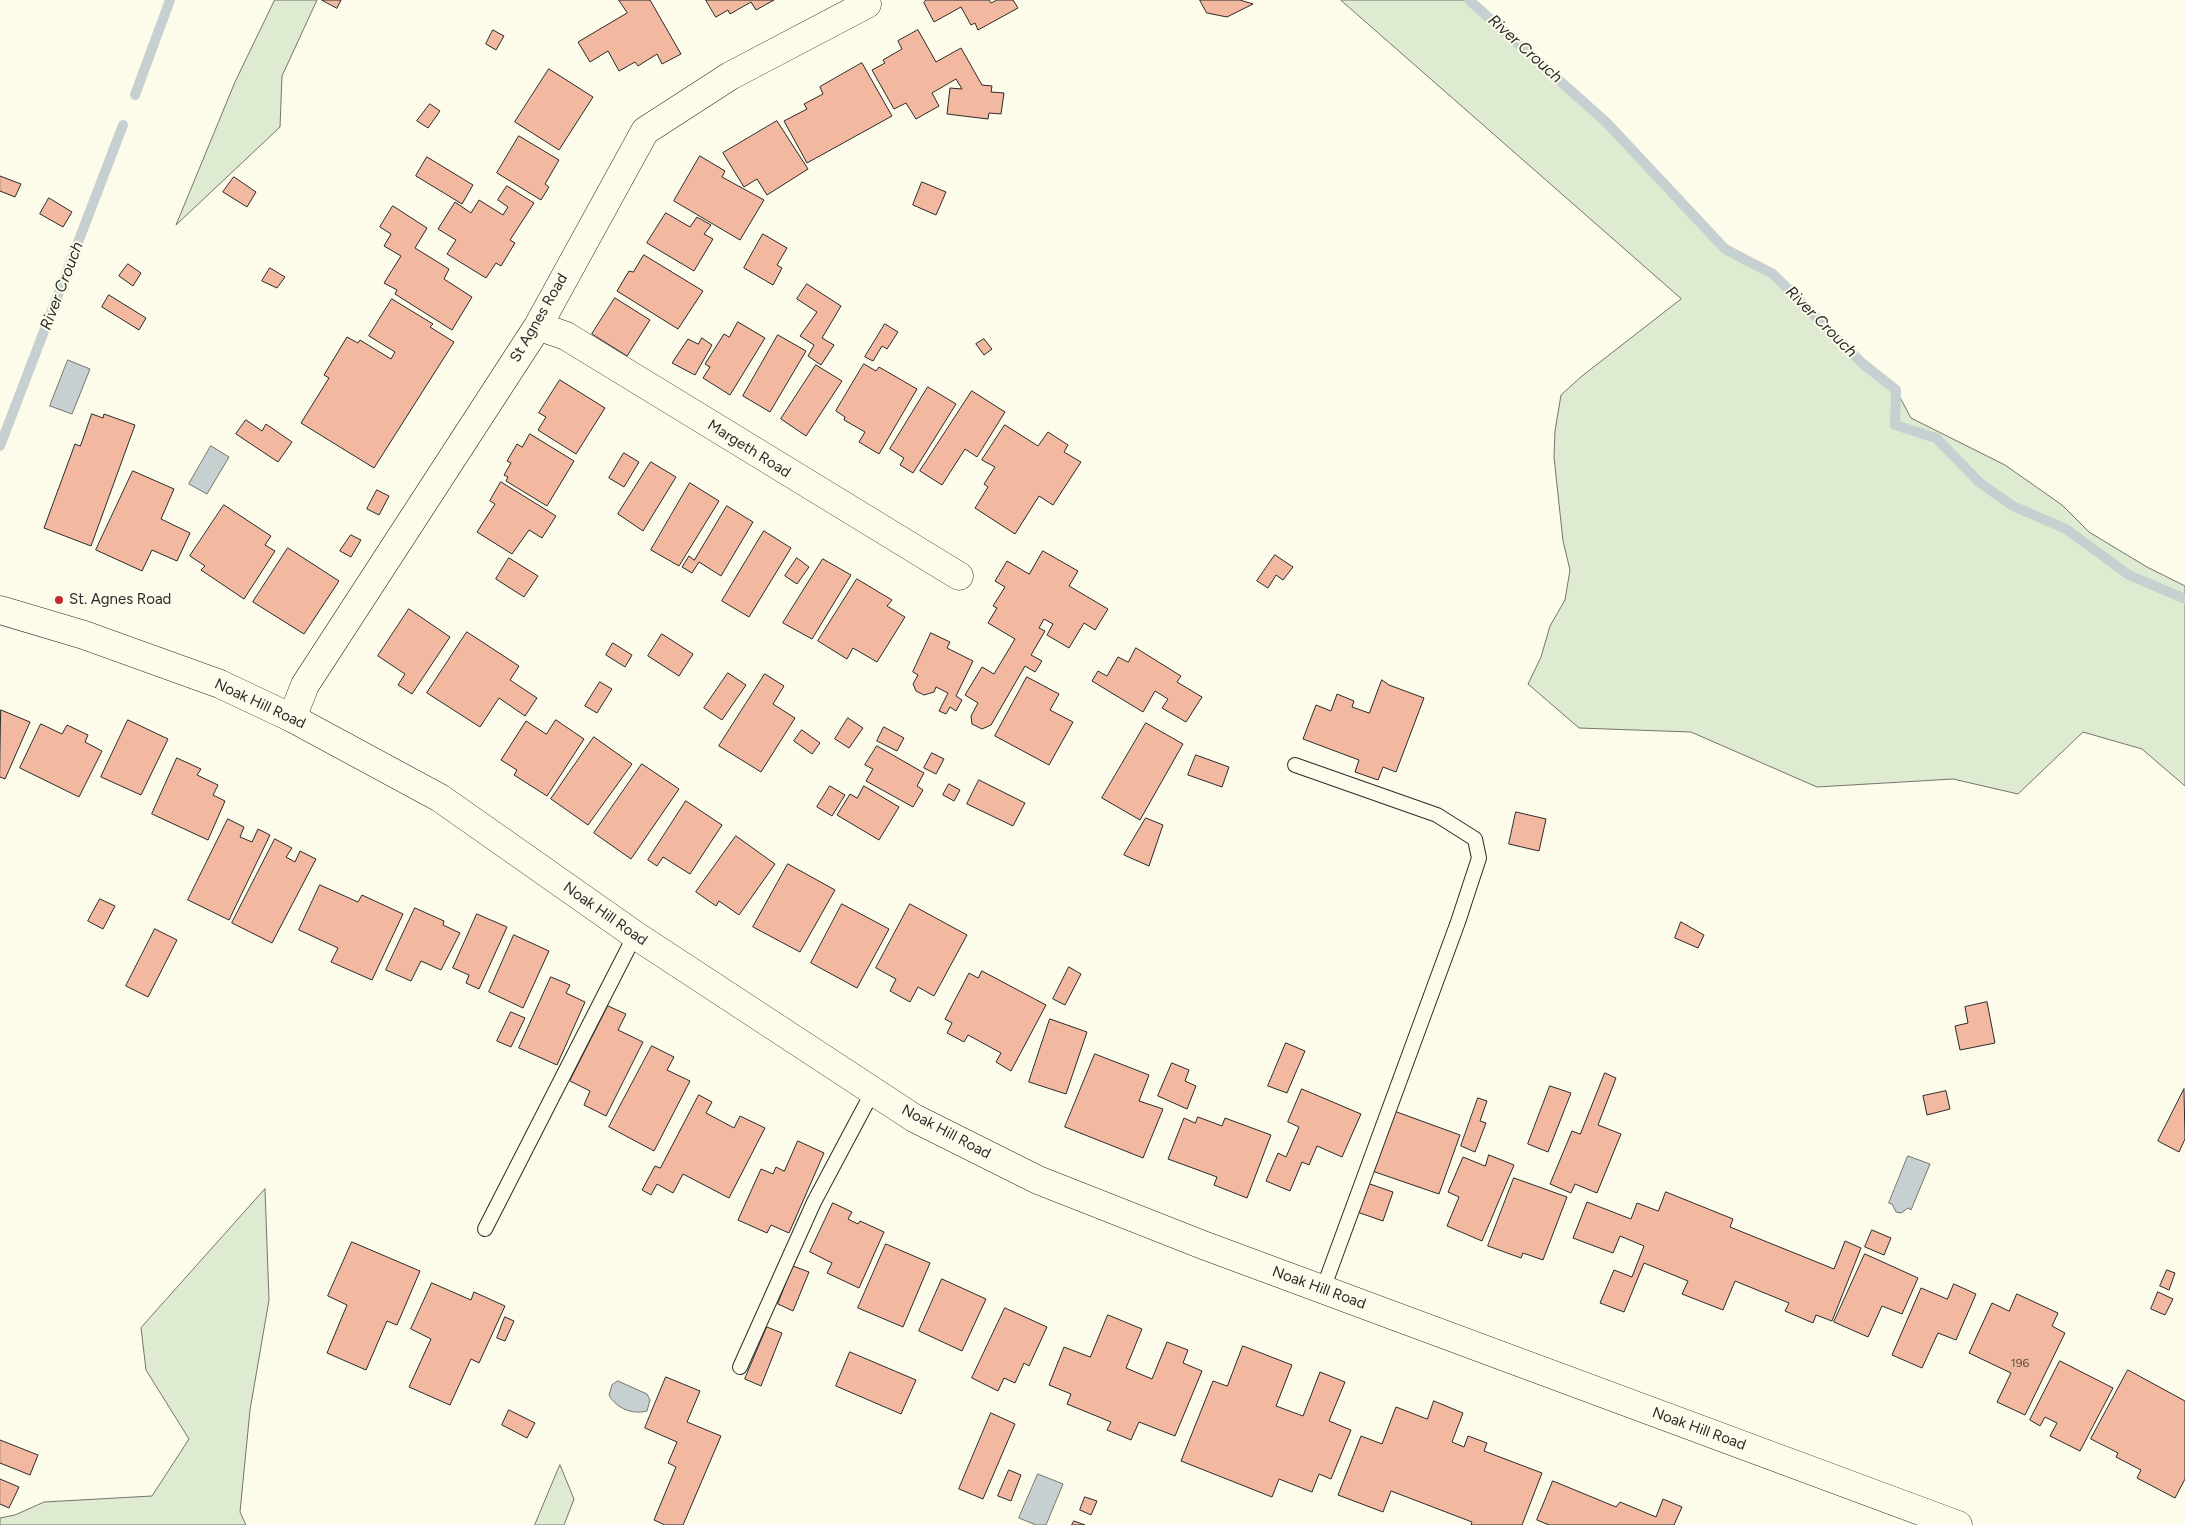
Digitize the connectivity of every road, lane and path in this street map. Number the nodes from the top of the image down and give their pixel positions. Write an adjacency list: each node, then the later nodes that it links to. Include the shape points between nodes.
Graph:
1 (867, 4): 2 (main road, St Agnes Road, via 730,76 645,131)
2 (538, 326): 3 (main road, Margeth Road, via 566,336); 5 (main road, St Agnes Road, via 305,685)
3 (959, 576)
4 (0, 610): 5 (main road, Noak Hill Road, via 181,669)
5 (292, 718): 7 (main road, Noak Hill Road, via 440,798)
6 (1295, 765): 10 (lane, via 1437,815 1475,840 1479,858)
7 (635, 935): 8 (main road, Noak Hill Road); 9 (lane)
8 (873, 1091): 10 (main road, Noak Hill Road, via 914,1118 1038,1180); 11 (lane, via 814,1202)
9 (485, 1229)
10 (1324, 1289): 12 (main road, Noak Hill Road)
11 (740, 1367)
12 (1958, 1525)

